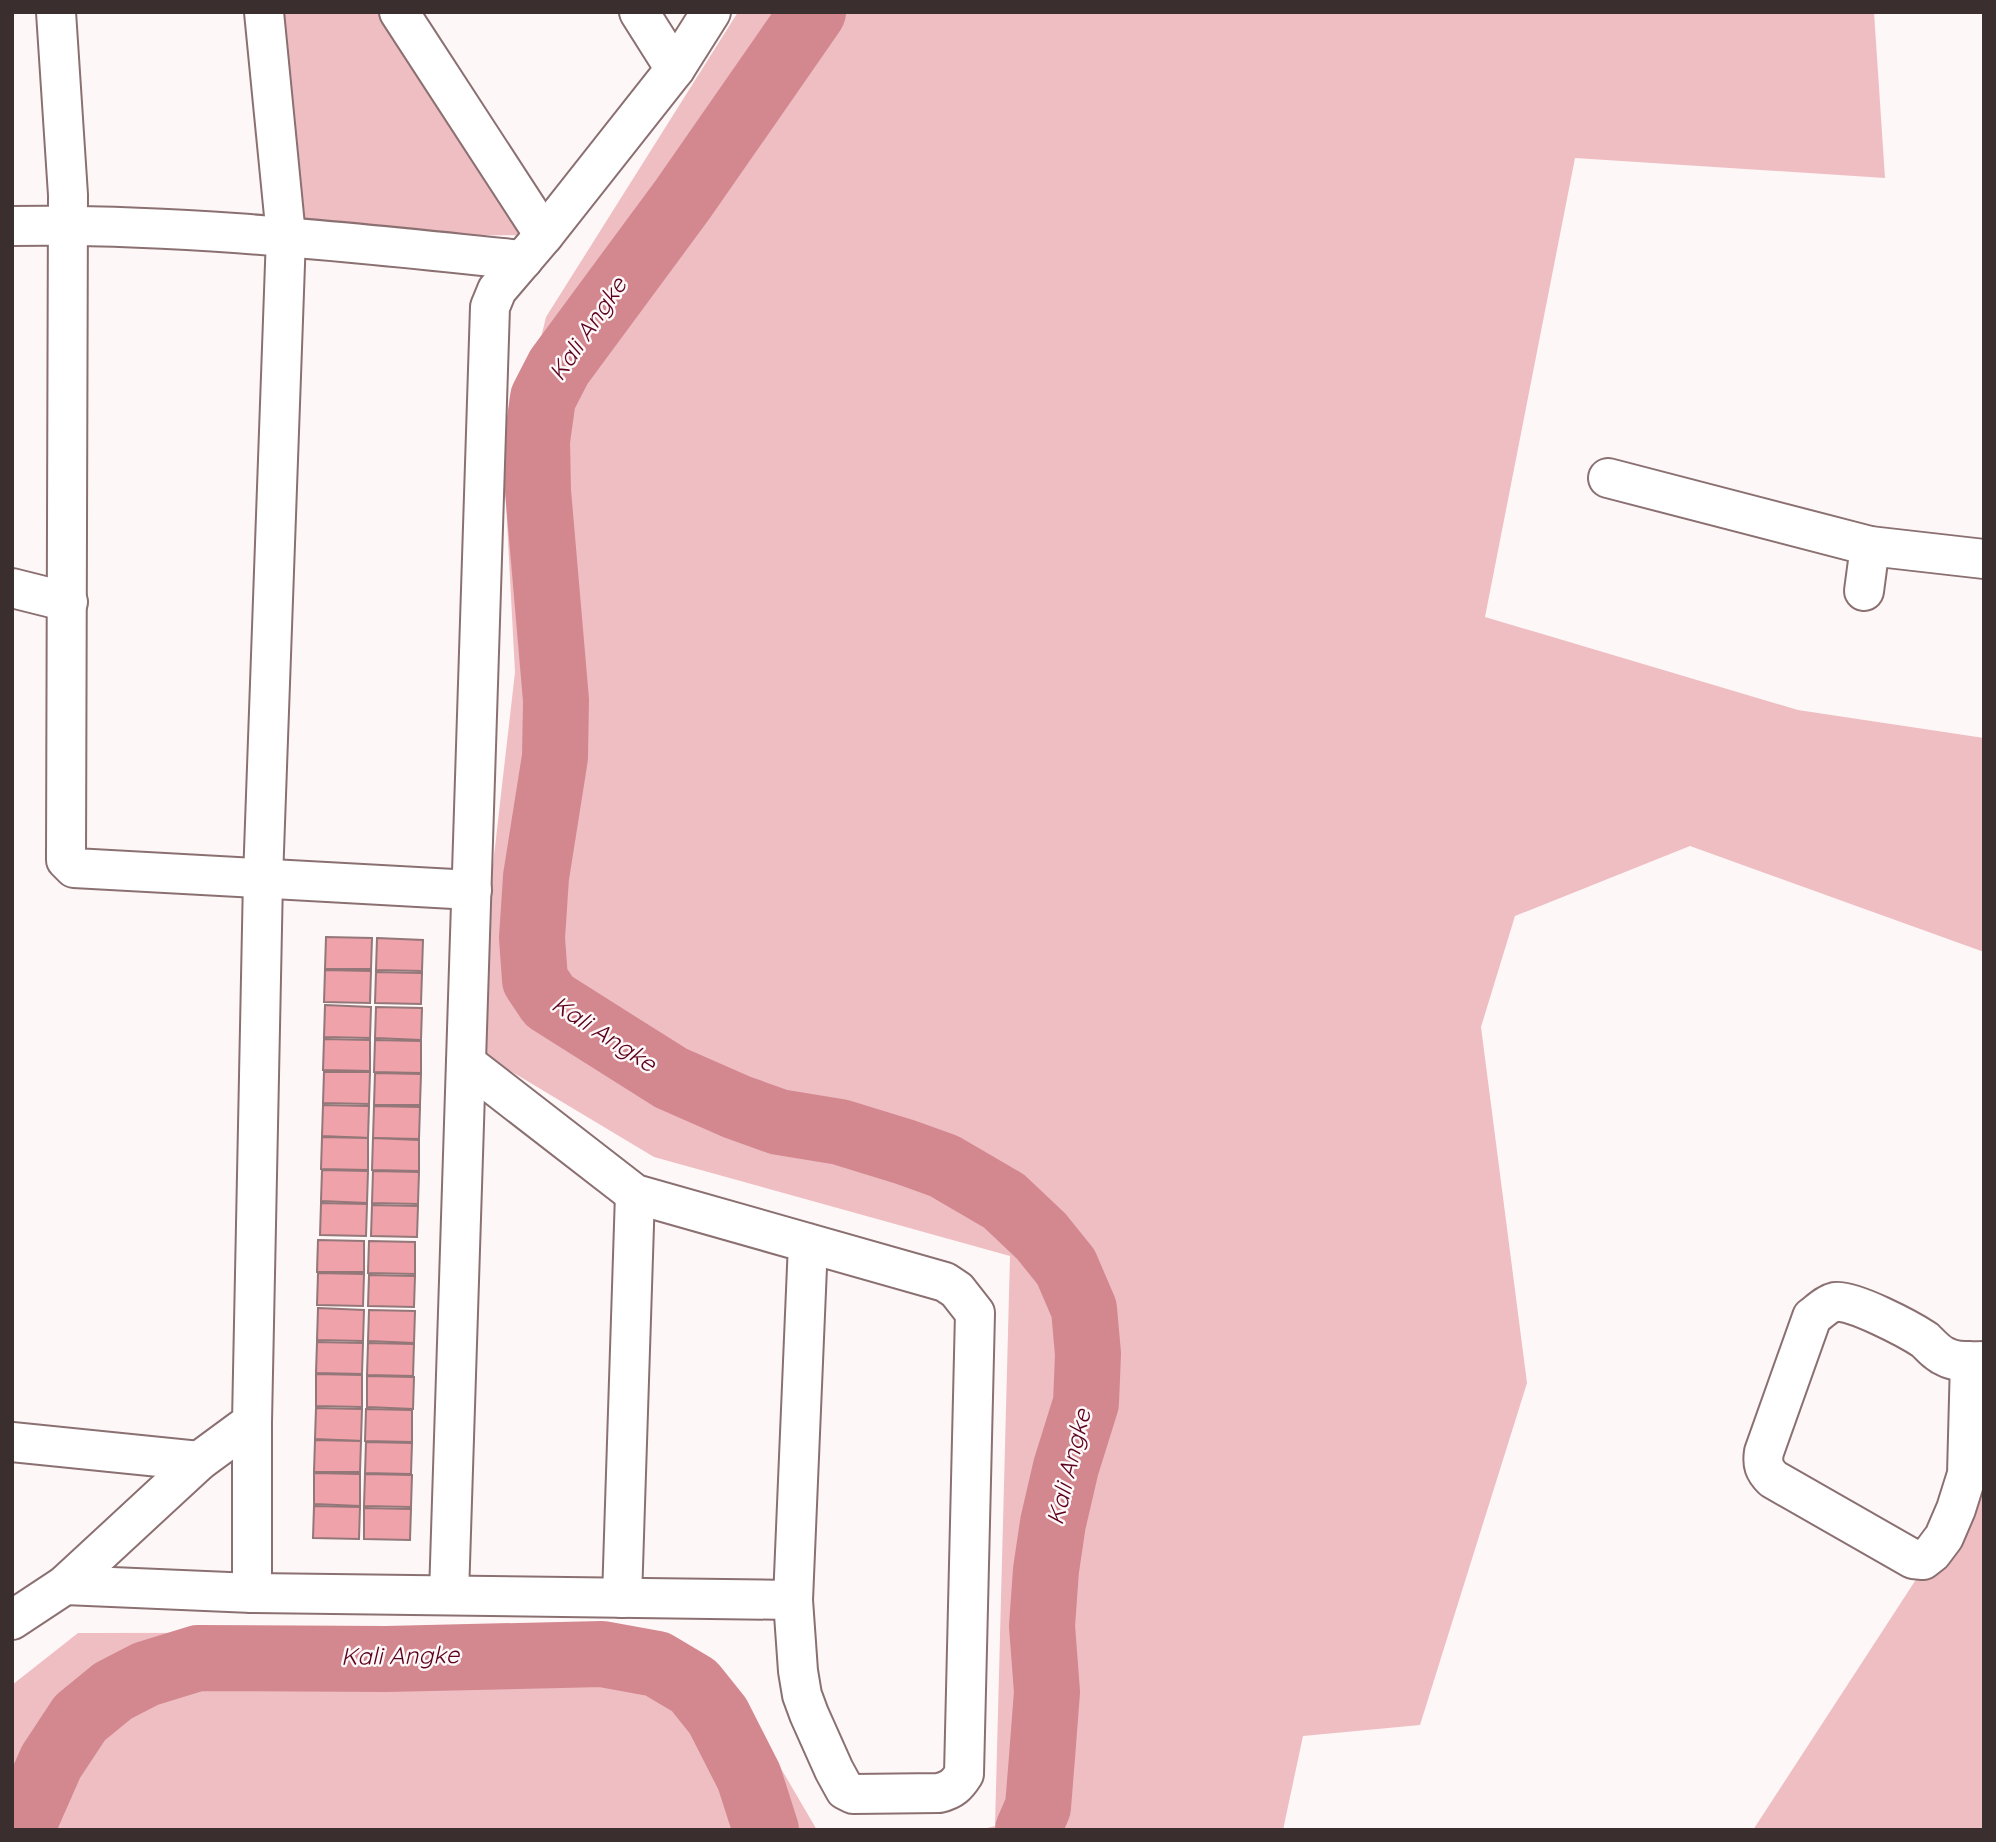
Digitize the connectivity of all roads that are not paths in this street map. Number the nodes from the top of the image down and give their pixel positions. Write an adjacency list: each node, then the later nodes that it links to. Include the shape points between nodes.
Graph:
1 (56, 12): 7 (street)
2 (264, 12): 9 (street)
3 (399, 12): 10 (street)
4 (639, 12): 6 (street)
5 (711, 12): 6 (street)
6 (675, 69): 10 (street)
7 (69, 225): 8 (street); 9 (street); 16 (street)
8 (12, 226)
9 (286, 236): 10 (street); 17 (street)
10 (533, 248): 18 (street, via 497,290 490,307)
11 (1608, 478): 12 (street)
12 (1870, 546): 13 (street); 15 (street)
13 (1984, 559)
14 (12, 588): 16 (street)
15 (1864, 591)
16 (68, 601): 17 (street, via 69,865)
17 (263, 879): 18 (street); 23 (street)
18 (472, 890): 19 (street)
19 (466, 1063): 20 (street); 28 (street)
20 (635, 1194): 21 (street); 29 (street)
21 (808, 1243): 30 (street); 30 (street, via 945,1282 975,1313 964,1774 957,1784 939,1793 853,1794 845,1790 802,1695)
22 (1977, 1361): 22 (street, via 1967,1474 1944,1537 1923,1560 1913,1559 1766,1472 1764,1452 1812,1317 1826,1306 1847,1303 1922,1338 1945,1357)
23 (253, 1422): 25 (street); 27 (street)
24 (12, 1442): 25 (street)
25 (199, 1461): 26 (street)
26 (65, 1585): 27 (street); 31 (street)
27 (251, 1593): 28 (street)
28 (449, 1595): 29 (street)
29 (622, 1598): 30 (street)
30 (793, 1600)
31 (12, 1620)

